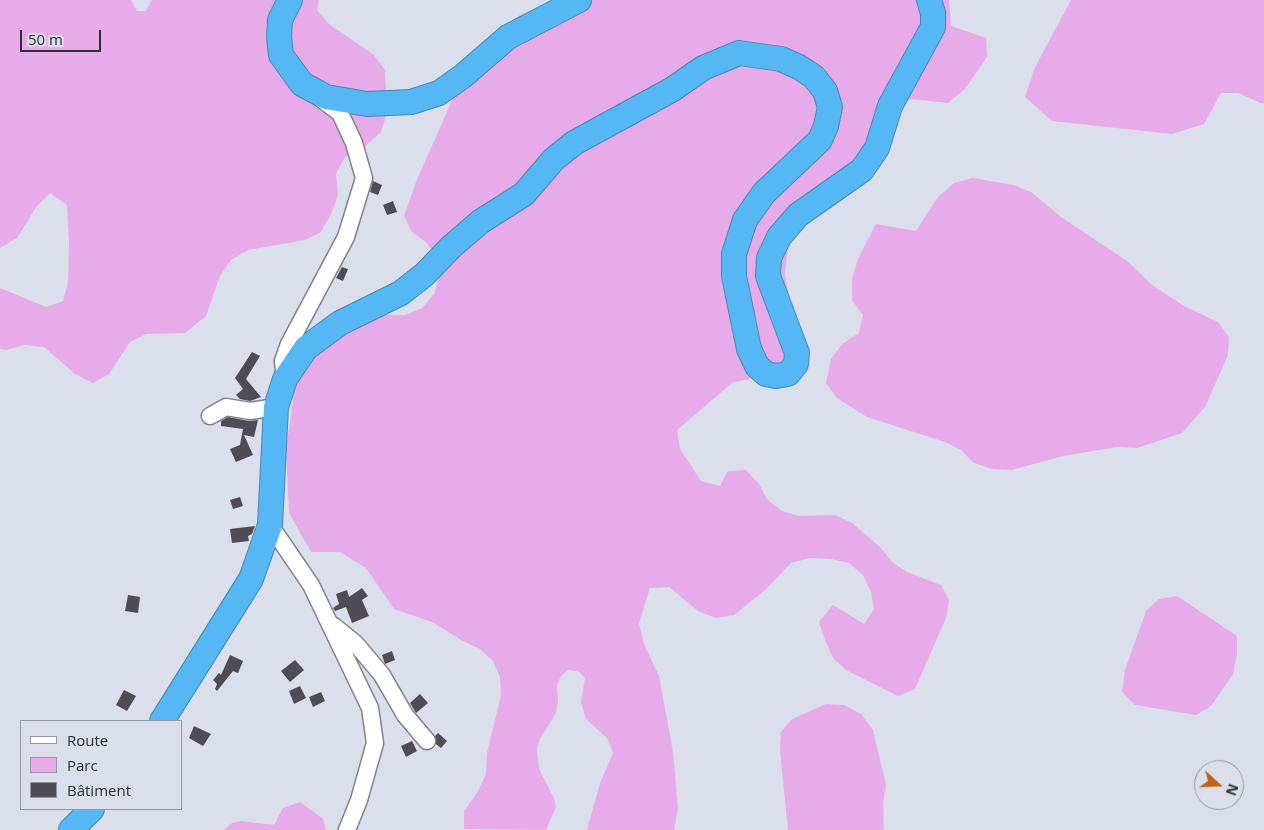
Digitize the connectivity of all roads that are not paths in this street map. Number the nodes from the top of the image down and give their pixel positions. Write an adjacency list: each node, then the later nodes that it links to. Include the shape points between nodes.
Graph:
1 (290, 0): 4 (highway, via 280,20 278,37 281,55)
2 (579, 0): 4 (highway, via 508,37 439,92 411,102 367,104 326,97)
3 (929, 0): 5 (highway, via 933,27 890,106 877,148 862,170 798,215 779,237 769,258 768,276 797,353 796,364 788,374 766,374 757,366 748,349 734,276 734,254 745,220 764,192 820,140 830,107 825,91 814,77 799,67 781,59 739,53 703,68 673,89 574,143 554,159 524,194 480,222 401,293 340,323 306,348)
4 (302, 84): 5 (street, via 340,113 354,142 364,178 346,237 289,344 283,361)
5 (285, 379): 6 (highway)
6 (276, 407): 7 (street, via 250,411 226,407); 8 (highway)
7 (210, 416)
8 (270, 525): 9 (street); 10 (highway, via 251,579)
9 (331, 623): 11 (street, via 356,644 377,669 404,715); 14 (street, via 370,708 374,729 375,743)
10 (163, 720)
11 (427, 741)
12 (91, 810): 13 (highway)
13 (71, 830)
14 (347, 830)

